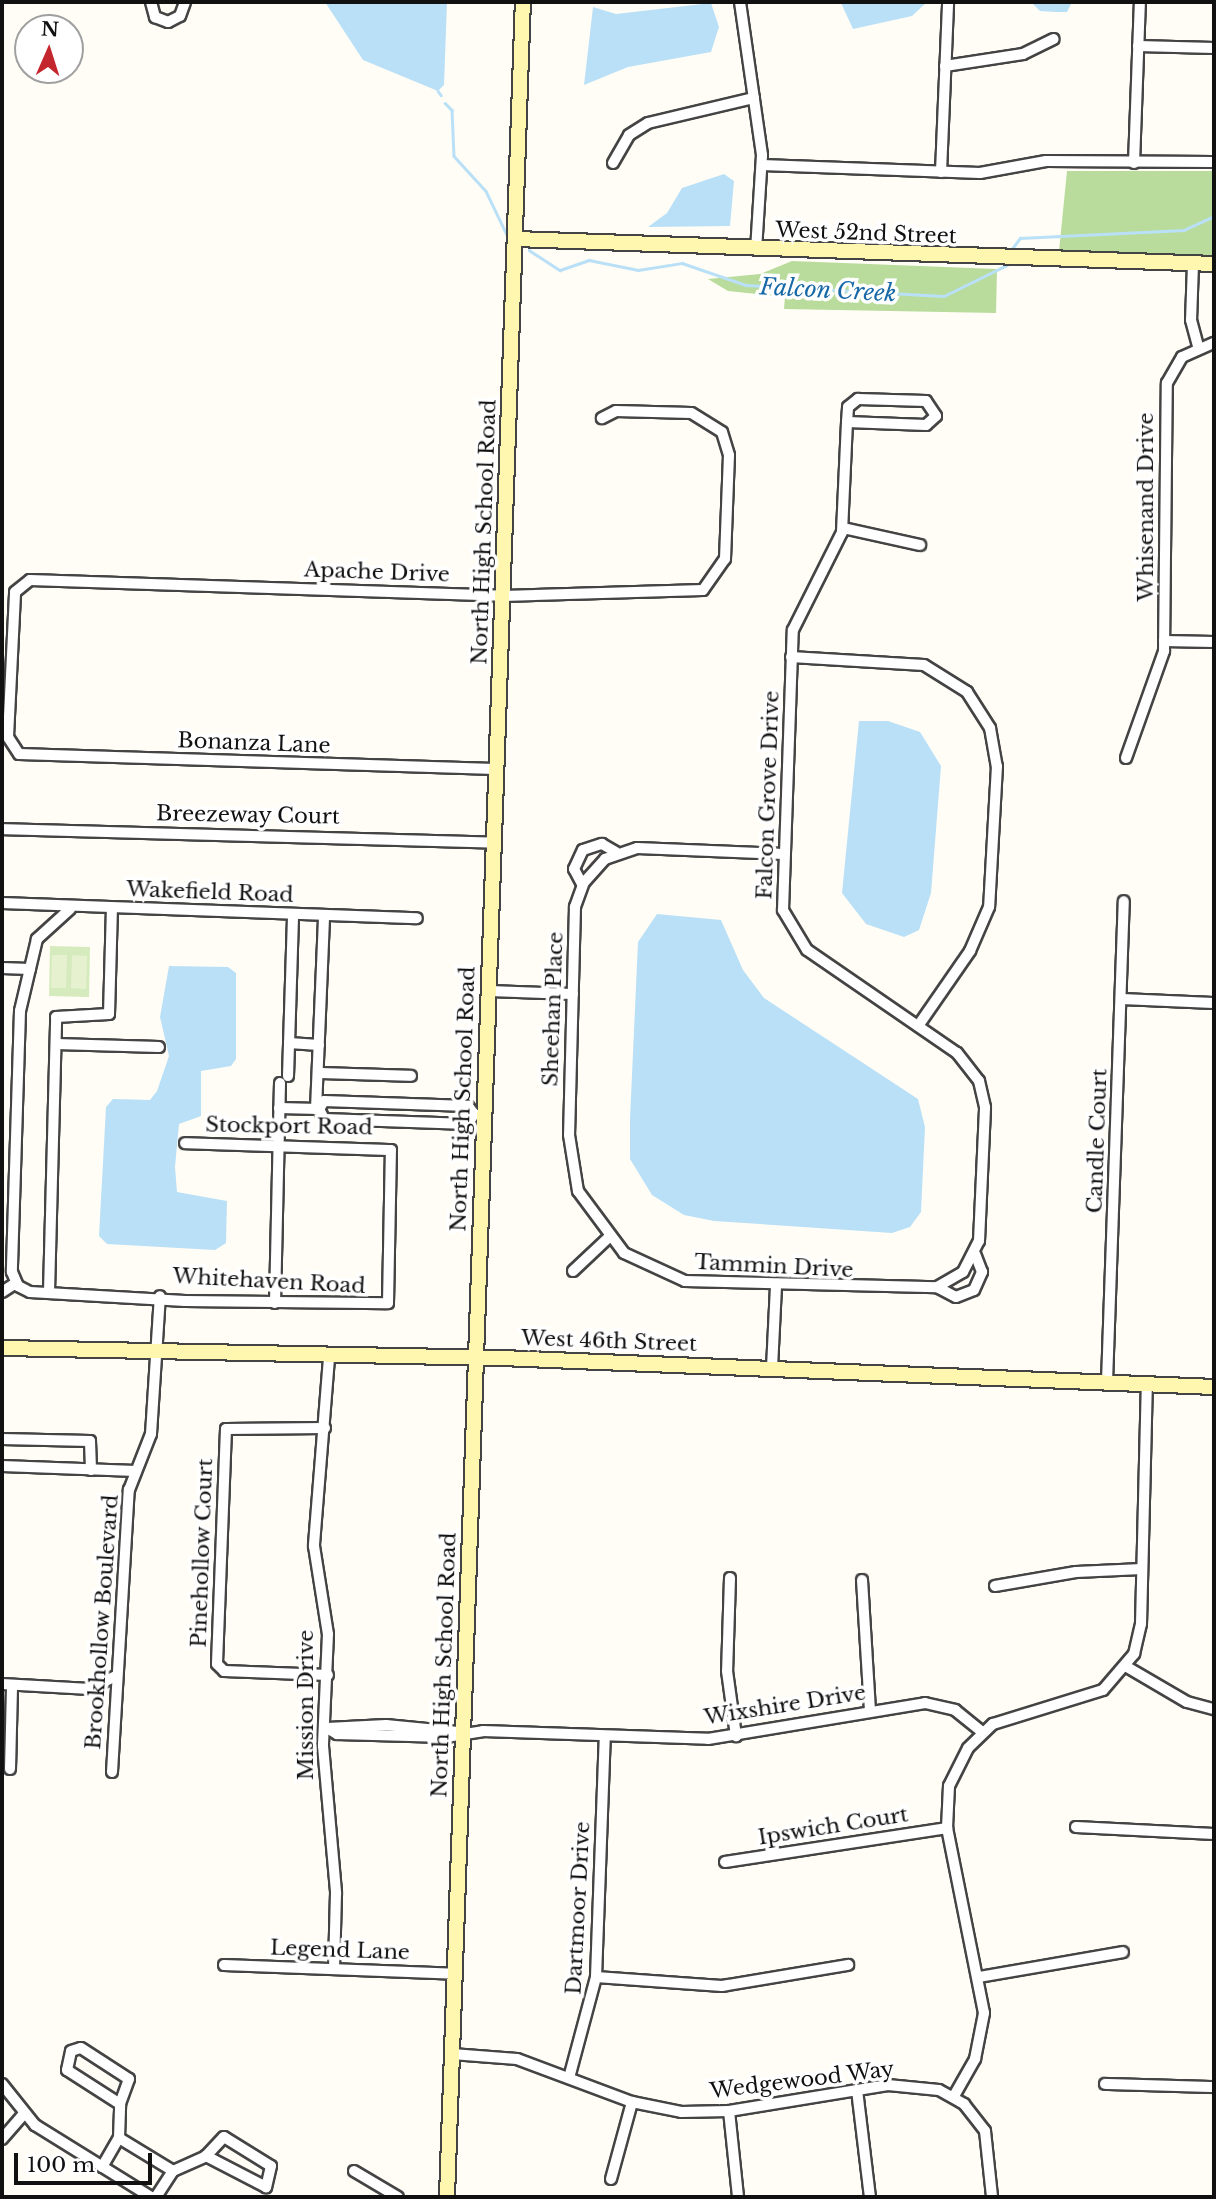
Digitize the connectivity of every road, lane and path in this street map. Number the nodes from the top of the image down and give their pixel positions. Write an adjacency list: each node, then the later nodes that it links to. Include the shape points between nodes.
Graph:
1 (151, 2): 2 (street, via 155,17 168,22 180,16)
2 (185, 2)
3 (523, 2): 17 (street, North High School Road)
4 (740, 2): 11 (street)
5 (947, 2): 10 (street)
6 (1140, 2): 8 (street)
7 (1054, 39): 10 (street, via 1023,54)
8 (1138, 46): 9 (street); 14 (street)
9 (1214, 48)
10 (945, 66): 16 (street)
11 (754, 98): 13 (street, via 648,123 629,135); 15 (street)
12 (1214, 162): 14 (street)
13 (613, 163)
14 (1133, 163): 16 (street, via 1046,161 980,173)
15 (762, 165): 16 (street); 18 (street)
16 (941, 172)
17 (516, 239): 18 (street, West 52nd Street); 27 (street, North High School Road)
18 (756, 250): 19 (street, West 52nd Street)
19 (1193, 264): 20 (street, West 52nd Street); 22 (street, via 1191,320)
20 (1214, 264)
21 (1214, 343): 22 (street)
22 (1198, 347): 28 (street, Whisenand Drive, via 1178,361 1166,389)
23 (602, 418): 27 (street, Apache Drive, via 616,411 691,413 720,430 729,455 722,569 710,585 686,595)
24 (847, 422): 24 (street, via 848,407 858,399 926,401 936,414 926,425); 25 (street, Falcon Grove Drive)
25 (843, 528): 26 (street); 30 (street, Falcon Grove Drive, via 796,619)
26 (920, 545)
27 (503, 596): 31 (street, Apache Drive, via 20,584 13,601); 33 (street, North High School Road)
28 (1164, 640): 29 (street); 32 (street, Whisenand Drive, via 1158,678)
29 (1214, 642)
30 (791, 657): 37 (street, Falcon Grove Drive); 52 (street, via 909,662 940,672 970,695 996,754 991,894 977,940)
31 (13, 750): 33 (street, Bonanza Lane)
32 (1126, 758)
33 (495, 769): 35 (street, North High School Road)
34 (2, 830): 35 (street, Breezeway Court)
35 (493, 843): 48 (street, North High School Road)
36 (616, 852): 37 (street); 38 (street); 38 (street, Sheehan Place, via 593,846 575,864)
37 (785, 854): 52 (street, Falcon Grove Drive, via 783,910 792,934)
38 (582, 884): 49 (street, Sheehan Place)
39 (1124, 901): 50 (street, Candle Court)
40 (2, 903): 42 (street, Wakefield Road)
41 (112, 908): 42 (street, Wakefield Road); 43 (street, Wakefield Road); 54 (street, via 109,1014 58,1013)
42 (70, 909): 47 (street, via 38,938)
43 (293, 914): 44 (street, Wakefield Road); 53 (street)
44 (324, 915): 45 (street, Wakefield Road); 55 (street)
45 (417, 918)
46 (2, 968): 47 (street)
47 (30, 969): 69 (street, via 20,1011)
48 (488, 991): 49 (street); 62 (street, North High School Road)
49 (573, 994): 64 (street, Sheehan Place)
50 (1121, 999): 51 (street); 86 (street, Candle Court)
51 (1214, 1003)
52 (918, 1027): 72 (street, Falcon Grove Drive, via 964,1058 983,1094)
53 (289, 1043): 55 (street); 60 (street)
54 (55, 1044): 56 (street); 78 (street)
55 (319, 1045): 57 (street)
56 (159, 1047)
57 (318, 1073): 58 (street); 61 (street)
58 (411, 1076)
59 (398, 1104): 61 (street, via 324,1101); 62 (street, via 468,1106); 63 (street)
60 (279, 1108): 61 (street); 66 (street)
61 (317, 1109): 63 (street, via 324,1119)
62 (479, 1114): 63 (street, via 468,1124); 84 (street, North High School Road)
63 (397, 1121)
64 (569, 1136): 71 (street, Tammin Drive, via 578,1191)
65 (185, 1143): 66 (street, Stockport Road)
66 (279, 1145): 67 (street, Stockport Road); 80 (street)
67 (391, 1150): 80 (street, Whitehaven Road, via 388,1303)
68 (2, 1200): 69 (street)
69 (14, 1200): 70 (street)
70 (8, 1224): 74 (street)
71 (608, 1238): 73 (street); 75 (street, Tammin Drive, via 673,1278)
72 (975, 1254): 76 (street, via 963,1272); 76 (street, Falcon Grove Drive, via 982,1272 974,1290 956,1297)
73 (573, 1271)
74 (16, 1283): 77 (street); 78 (street, Whitehaven Road)
75 (776, 1286): 76 (street, Tammin Drive); 85 (street)
76 (937, 1287)
77 (2, 1292)
78 (49, 1292): 79 (street, Whitehaven Road)
79 (160, 1296): 80 (street, Whitehaven Road); 82 (street, Whitehaven Road)
80 (275, 1303)
81 (2, 1349): 82 (street, West 46th Street)
82 (157, 1353): 83 (street, West 46th Street); 93 (street, Brookhollow Boulevard, via 151,1434)
83 (329, 1358): 84 (street, West 46th Street); 89 (street, Mission Drive)
84 (475, 1359): 85 (street, West 46th Street); 105 (street, North High School Road)
85 (772, 1368): 86 (street, West 46th Street)
86 (1107, 1382): 87 (street, West 46th Street)
87 (1147, 1384): 88 (street, West 46th Street); 94 (street)
88 (1214, 1387)
89 (325, 1429): 99 (street, Mission Drive, via 314,1546 328,1634); 99 (street, Pinehollow Court, via 226,1429 218,1664 224,1671)
90 (2, 1439): 92 (street, via 90,1441)
91 (2, 1466): 92 (street)
92 (91, 1469): 93 (street)
93 (136, 1471): 100 (street, Brookhollow Boulevard, via 129,1490 123,1658)
94 (1142, 1569): 97 (street, via 1068,1573); 98 (street, via 1140,1633)
95 (730, 1578): 107 (street, via 727,1671)
96 (862, 1580): 103 (street)
97 (995, 1587)
98 (1127, 1667): 102 (street, via 1187,1702); 106 (street, via 1090,1696 1021,1711)
99 (328, 1675): 104 (street, Mission Drive)
100 (116, 1676): 101 (street, via 90,1689); 110 (street, Brookhollow Boulevard)
101 (7, 1685): 109 (street)
102 (1214, 1709)
103 (870, 1711): 106 (street, Wixshire Drive, via 938,1704); 107 (street, Wixshire Drive)
104 (327, 1728): 105 (street, Wixshire Drive, via 337,1734 446,1737); 118 (street, Mission Drive)
105 (461, 1732): 108 (street, Wixshire Drive); 119 (street, North High School Road)
106 (983, 1732): 112 (street, via 953,1774)
107 (736, 1735): 108 (street, Wixshire Drive)
108 (605, 1736): 120 (street, Dartmoor Drive)
109 (10, 1769)
110 (112, 1772)
111 (1076, 1827): 113 (street)
112 (947, 1828): 114 (street, Ipswich Court); 121 (street)
113 (1214, 1834)
114 (725, 1862)
115 (1123, 1952): 121 (street)
116 (225, 1965): 118 (street, Legend Lane)
117 (848, 1965): 120 (street, via 722,1986)
118 (334, 1969): 119 (street, Legend Lane)
119 (455, 1974): 122 (street, North High School Road)
120 (596, 1977): 123 (street, Dartmoor Drive)
121 (979, 1977): 128 (street, via 981,2039)
122 (452, 2054): 123 (street, Wedgewood Way, via 504,2057); 142 (street, North High School Road)
123 (569, 2078): 129 (street, Wedgewood Way)
124 (1105, 2084): 126 (street)
125 (3, 2086): 132 (street)
126 (1214, 2087)
127 (857, 2090): 128 (street, Wedgewood Way, via 914,2086); 131 (street, Wedgewood Way); 144 (street)
128 (954, 2096): 145 (street, via 988,2138)
129 (632, 2102): 131 (street, Wedgewood Way, via 669,2110); 139 (street)
130 (120, 2104): 130 (street, via 130,2086 127,2077 81,2048 71,2051 67,2070); 133 (street)
131 (729, 2111): 143 (street)
132 (23, 2115): 134 (street); 136 (street)
133 (119, 2138): 136 (street); 137 (street)
134 (2, 2139)
135 (206, 2156): 135 (street, via 260,2189 274,2173 222,2136); 137 (street)
136 (102, 2167): 140 (street)
137 (173, 2171): 140 (street)
138 (354, 2171): 141 (street)
139 (611, 2179)
140 (153, 2197)
141 (398, 2197)
142 (447, 2197)
143 (738, 2197)
144 (870, 2197)
145 (992, 2197)

